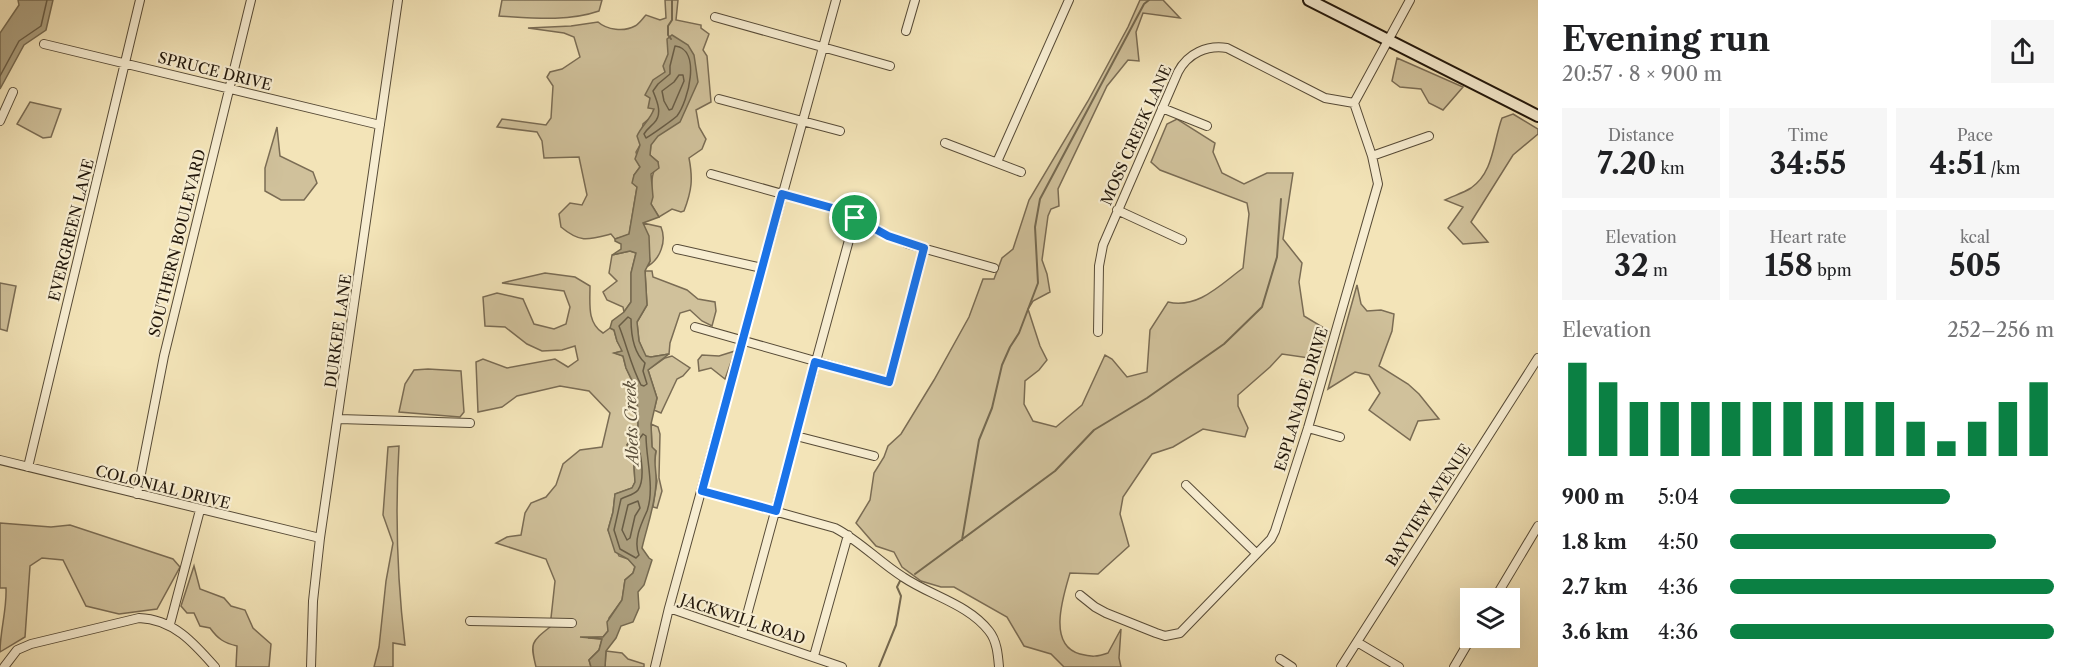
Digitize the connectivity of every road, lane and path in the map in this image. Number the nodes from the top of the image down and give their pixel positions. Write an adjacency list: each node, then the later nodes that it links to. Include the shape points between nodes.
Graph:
1 (140, 0): 14 (street, EVERGREEN LANE)
2 (251, 0): 16 (street, SOUTHERN BOULEVARD)
3 (398, 0): 24 (street, DURKEE LANE)
4 (836, 0): 13 (street)
5 (915, 0): 10 (street)
6 (1069, 0): 30 (street)
7 (1309, 0): 11 (main road)
8 (1410, 0): 11 (street)
9 (716, 17): 13 (street)
10 (906, 31)
11 (1389, 42): 19 (street); 21 (main road)
12 (44, 44): 14 (street, SPRUCE DRIVE)
13 (823, 46): 15 (street); 23 (street)
14 (125, 62): 16 (street, SPRUCE DRIVE); 53 (street, EVERGREEN LANE)
15 (890, 66)
16 (230, 89): 24 (street, SPRUCE DRIVE); 56 (street, SOUTHERN BOULEVARD, via 164,356)
17 (13, 92): 22 (street)
18 (719, 99): 23 (street)
19 (1354, 103): 20 (street, MOSS CREEK LANE, via 1325,98 1238,52 1218,47 1198,52 1182,64); 29 (street, ESPLANADE DRIVE)
20 (1162, 108): 25 (street); 34 (street, MOSS CREEK LANE)
21 (1538, 116)
22 (0, 121)
23 (802, 121): 26 (street); 33 (street)
24 (380, 125): 46 (street, DURKEE LANE)
25 (1207, 126)
26 (840, 131)
27 (1429, 136): 29 (street)
28 (945, 143): 30 (street)
29 (1372, 156): 48 (street, ESPLANADE DRIVE, via 1378,184 1376,197)
30 (997, 162): 31 (street)
31 (1021, 172)
32 (711, 174): 33 (street)
33 (782, 194): 35 (street); 39 (street)
34 (1117, 210): 36 (street); 42 (street, MOSS CREEK LANE, via 1101,254)
35 (855, 218): 37 (street, via 888,236); 45 (street)
36 (1182, 240)
37 (924, 248): 40 (street); 45 (street, via 889,382)
38 (677, 249): 39 (street)
39 (762, 268): 43 (street)
40 (994, 268)
41 (694, 327): 43 (street)
42 (1098, 332)
43 (742, 341): 45 (street); 55 (street)
44 (1538, 358): 70 (street, BAYVIEW AVENUE)
45 (815, 362): 49 (street)
46 (339, 419): 47 (street); 61 (street, DURKEE LANE)
47 (470, 423)
48 (1308, 428): 50 (street); 62 (street, ESPLANADE DRIVE, via 1275,531)
49 (796, 436): 51 (street); 58 (street)
50 (1340, 437)
51 (874, 456)
52 (0, 460): 53 (street, COLONIAL DRIVE)
53 (28, 467): 56 (street, COLONIAL DRIVE)
54 (1186, 485): 62 (street)
55 (702, 491): 58 (street); 65 (street)
56 (137, 494): 57 (street, COLONIAL DRIVE)
57 (200, 510): 61 (street, COLONIAL DRIVE); 68 (street)
58 (776, 511): 60 (street); 69 (street)
59 (1538, 525): 63 (street)
60 (848, 535): 72 (street); 80 (street, via 903,578 969,612 994,638)
61 (320, 538): 77 (street, DURKEE LANE, via 312,602)
62 (1256, 553): 64 (street, ESPLANADE DRIVE, via 1185,629 1174,634 1155,633 1106,613)
63 (1501, 588)
64 (1080, 595)
65 (669, 608): 69 (street, JACKWILL ROAD); 78 (street)
66 (470, 621): 67 (street)
67 (572, 623)
68 (170, 624): 75 (street, via 130,618 41,640 17,650); 76 (street)
69 (742, 633): 72 (street, JACKWILL ROAD)
70 (1357, 642): 82 (street, BAYVIEW AVENUE); 83 (street)
71 (1466, 648): 84 (street)
72 (814, 656): 74 (street, JACKWILL ROAD)
73 (1280, 658): 81 (street)
74 (832, 666): 79 (street, JACKWILL ROAD)
75 (4, 667)
76 (215, 667)
77 (310, 667)
78 (655, 667)
79 (842, 667)
80 (999, 667)
81 (1292, 667)
82 (1341, 667)
83 (1399, 667)
84 (1454, 667)

